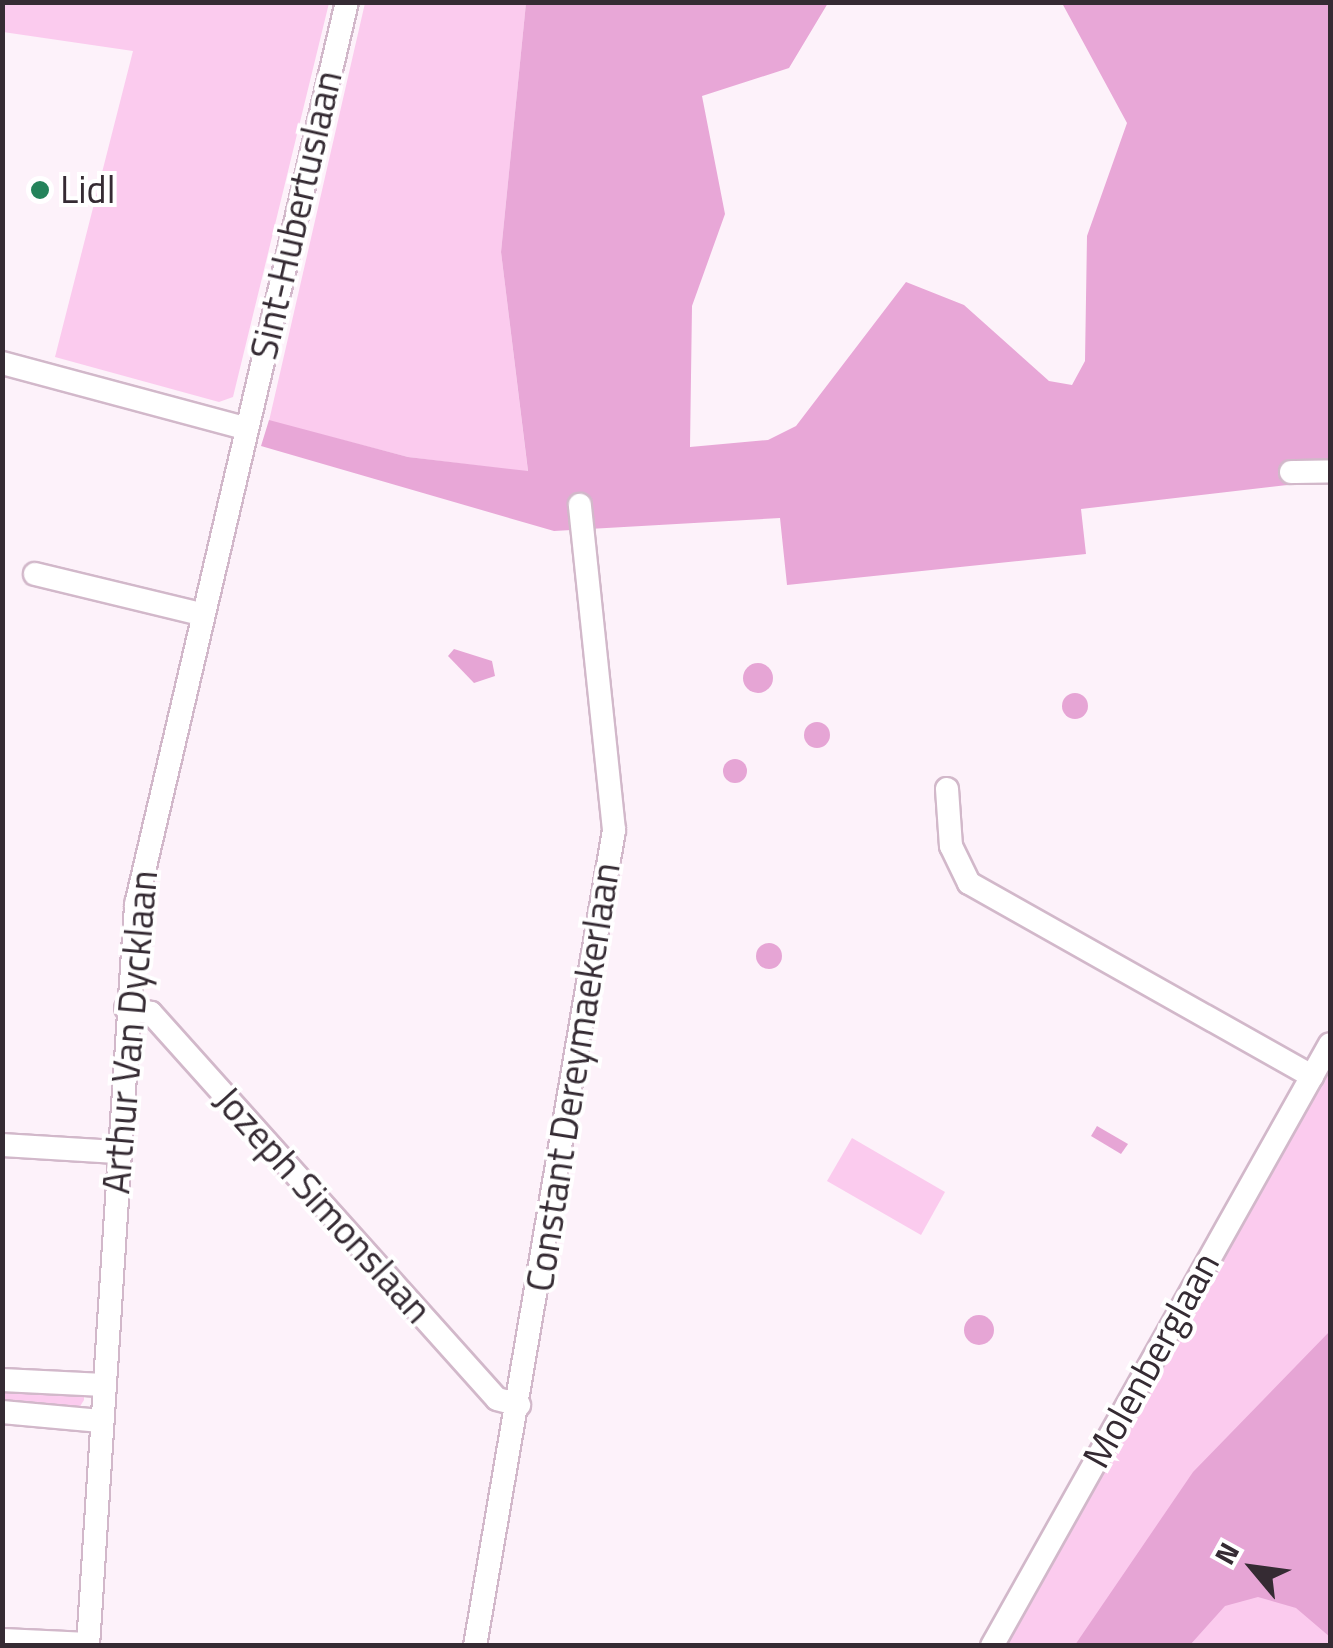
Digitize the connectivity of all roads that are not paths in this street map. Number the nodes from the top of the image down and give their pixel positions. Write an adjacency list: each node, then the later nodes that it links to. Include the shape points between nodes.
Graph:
1 (347, 2): 3 (street, Sint-Hubertuslaan)
2 (2, 362): 3 (street)
3 (245, 428): 8 (street, Arthur Van Dycklaan)
4 (1330, 471): 5 (street)
5 (1291, 472)
6 (580, 505): 17 (street, Constant Dereymaekerlaan, via 614,830)
7 (36, 574): 8 (street)
8 (200, 614): 10 (street, Arthur Van Dycklaan, via 144,860)
9 (947, 789): 12 (street, via 951,846 970,884)
10 (126, 1008): 14 (street, Arthur Van Dycklaan); 17 (street, Jozeph Simonslaan, via 151,1013 497,1400)
11 (1330, 1044): 12 (street, Molenberglaan)
12 (1312, 1076): 23 (street, Molenberglaan)
13 (2, 1145): 14 (street)
14 (118, 1152): 16 (street, Arthur Van Dycklaan)
15 (2, 1380): 16 (street)
16 (104, 1385): 19 (street, Arthur Van Dycklaan)
17 (519, 1405): 22 (street, Constant Dereymaekerlaan)
18 (2, 1412): 19 (street)
19 (102, 1421): 21 (street, Arthur Van Dycklaan)
20 (2, 1640): 21 (street)
21 (88, 1645)
22 (475, 1646)
23 (992, 1646)

